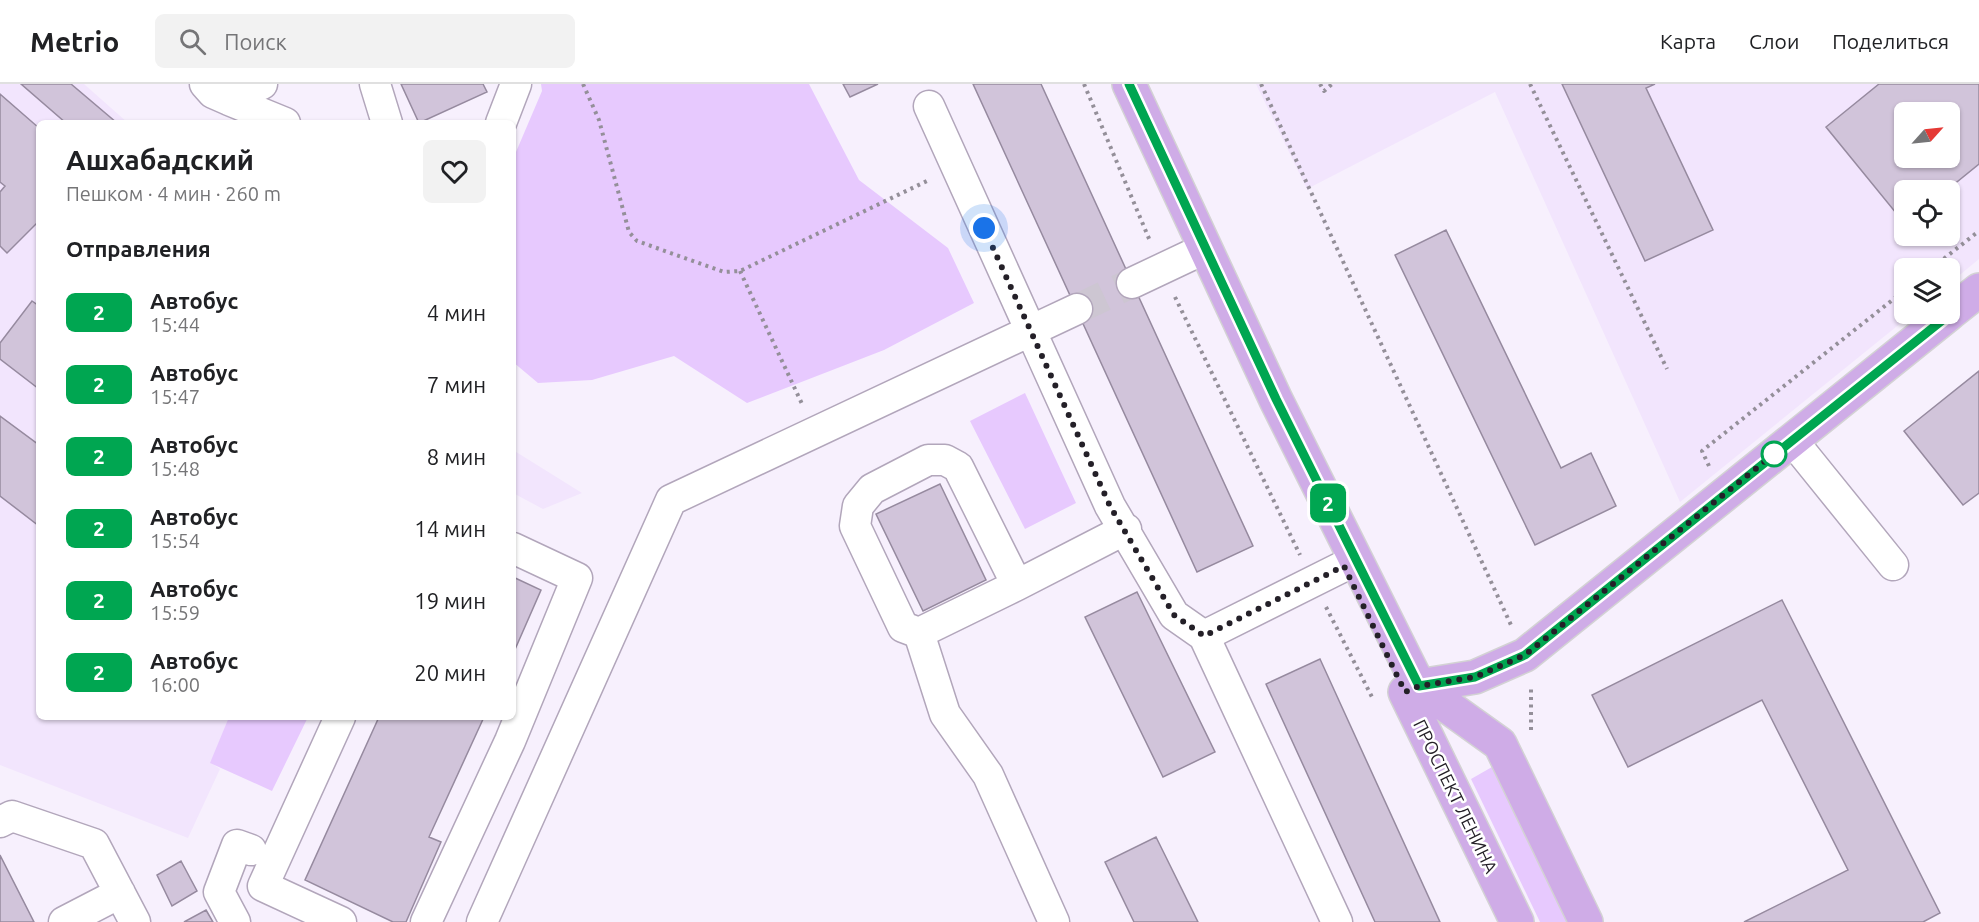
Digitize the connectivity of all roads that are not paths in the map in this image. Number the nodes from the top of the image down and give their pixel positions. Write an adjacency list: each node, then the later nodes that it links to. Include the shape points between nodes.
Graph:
1 (262, 84): 6 (street)
2 (375, 84): 9 (street)
3 (516, 84): 10 (street)
4 (1119, 84): 11 (street, ПРОСПЕКТ ЛЕНИНА)
5 (1129, 84): 11 (main road)
6 (217, 92): 8 (street)
7 (929, 106): 17 (street)
8 (278, 120)
9 (386, 120)
10 (502, 120)
11 (1201, 250): 12 (street); 22 (street, ПРОСПЕКТ ЛЕНИНА); 26 (main road, via 1276,399)
12 (1132, 283)
13 (1979, 290): 14 (main road)
14 (1960, 305)
15 (1077, 309): 17 (street)
16 (1936, 324): 18 (main road)
17 (1030, 330): 19 (street, via 1110,506); 29 (street, via 671,500)
18 (1792, 440): 21 (street); 26 (main road, via 1525,655 1475,677)
19 (1126, 529): 23 (street); 25 (street, via 1174,615)
20 (516, 549): 28 (street, via 577,578)
21 (1893, 565)
22 (1344, 566): 25 (street); 26 (street, ПРОСПЕКТ ЛЕНИНА)
23 (1017, 585): 24 (street); 24 (street, via 958,467 945,460 928,460 872,489 858,506 855,526 903,627)
24 (919, 633): 39 (street, via 945,714 988,775)
25 (1204, 636): 40 (street)
26 (1412, 689): 41 (main road, ПРОСПЕКТ ЛЕНИНА); 42 (main road, ПРОСПЕКТ ЛЕНИНА, via 1500,744)
27 (339, 720): 36 (street, via 263,886)
28 (510, 741): 29 (street); 37 (street)
29 (554, 761): 38 (street)
30 (0, 822): 32 (street, via 12,816 94,844)
31 (251, 850): 35 (street, via 237,845 219,892)
32 (120, 893): 33 (street); 34 (street)
33 (64, 922)
34 (135, 922)
35 (235, 922)
36 (341, 922)
37 (426, 922)
38 (482, 922)
39 (1054, 922)
40 (1337, 922)
41 (1517, 922)
42 (1586, 922)

